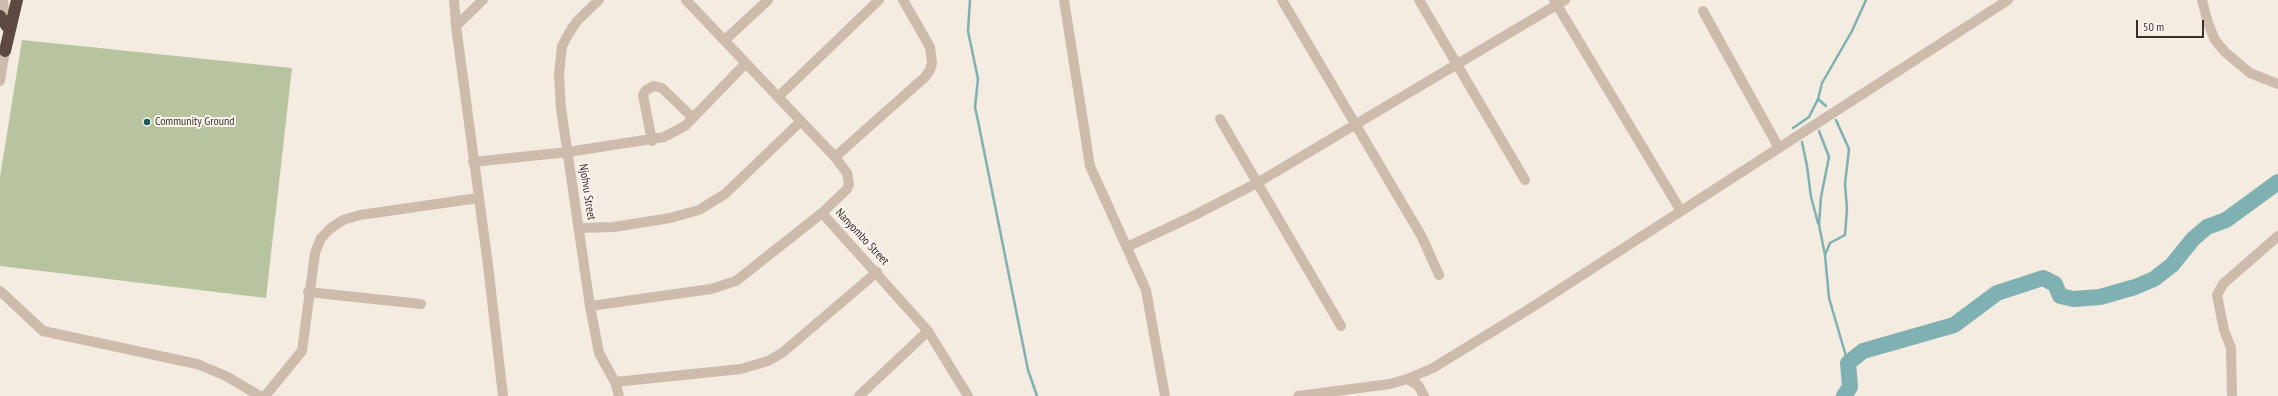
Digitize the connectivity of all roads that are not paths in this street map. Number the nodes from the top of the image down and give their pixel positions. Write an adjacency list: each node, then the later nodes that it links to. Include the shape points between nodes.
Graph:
1 (3, 0): 17 (street)
2 (17, 0): 20 (highway)
3 (454, 0): 18 (street)
4 (483, 0): 18 (street)
5 (599, 0): 32 (street, Njohvu Street, via 568,33 559,59 561,108)
6 (686, 0): 19 (street, Nanyombo Street)
7 (768, 0): 19 (street)
8 (879, 0): 25 (street)
9 (902, 0): 33 (street, via 930,48 930,70)
10 (1064, 0): 42 (street, via 1090,166)
11 (1282, 0): 29 (street)
12 (1419, 0): 22 (street)
13 (2008, 0): 31 (street)
14 (2202, 0): 24 (street, via 2214,40 2224,52 2250,73)
15 (1559, 2): 22 (street); 38 (street)
16 (1703, 11): 31 (street)
17 (2, 20): 20 (street)
18 (456, 26): 34 (street)
19 (724, 40): 21 (street, Nanyombo Street)
20 (5, 51): 23 (street)
21 (746, 63): 25 (street, Nanyombo Street); 26 (street)
22 (1458, 65): 29 (street); 35 (street)
23 (0, 81)
24 (2278, 84)
25 (778, 97): 28 (street, Nanyombo Street)
26 (693, 118): 30 (street, via 675,132); 30 (street, via 662,88 654,86 646,90 643,95)
27 (1220, 119): 36 (street)
28 (801, 121): 33 (street, Nanyombo Street); 40 (street, via 725,194 699,210 670,218 614,227)
29 (1357, 124): 36 (street); 44 (street, via 1422,237)
30 (652, 141): 32 (street)
31 (1779, 148): 38 (street)
32 (568, 152): 34 (street); 40 (street, Njohvu Street)
33 (835, 157): 39 (street, Nanyombo Street, via 847,173 849,184)
34 (473, 162): 37 (street)
35 (1526, 180)
36 (1257, 183): 42 (street); 49 (street)
37 (478, 198): 46 (street, via 360,215 343,220 321,238 315,253); 55 (street)
38 (1681, 211): 51 (street, via 1464,350)
39 (822, 213): 43 (street, Nanyombo Street); 48 (street, via 746,274 724,286)
40 (579, 228): 48 (street, Njohvu Street)
41 (2278, 236): 62 (street, via 2223,284 2217,295 2230,348)
42 (1127, 246): 59 (street, via 1148,300)
43 (877, 272): 50 (street, Nanyombo Street); 52 (street, via 782,353 768,361 741,369)
44 (1439, 275)
45 (0, 291): 53 (street, via 43,331 197,364 226,376)
46 (308, 292): 47 (street); 54 (street, via 302,351)
47 (421, 304)
48 (590, 306): 52 (street, Njohvu Street, via 599,353)
49 (1342, 326)
50 (928, 331): 57 (street); 58 (street, Nanyombo Street)
51 (1407, 379): 60 (street, via 1373,387); 61 (street, via 1418,385)
52 (615, 382): 56 (street, Njohvu Street)
53 (260, 396)
54 (265, 396)
55 (503, 396)
56 (619, 396)
57 (859, 396)
58 (968, 396)
59 (1165, 396)
60 (1298, 396)
61 (1424, 396)
62 (2232, 396)

